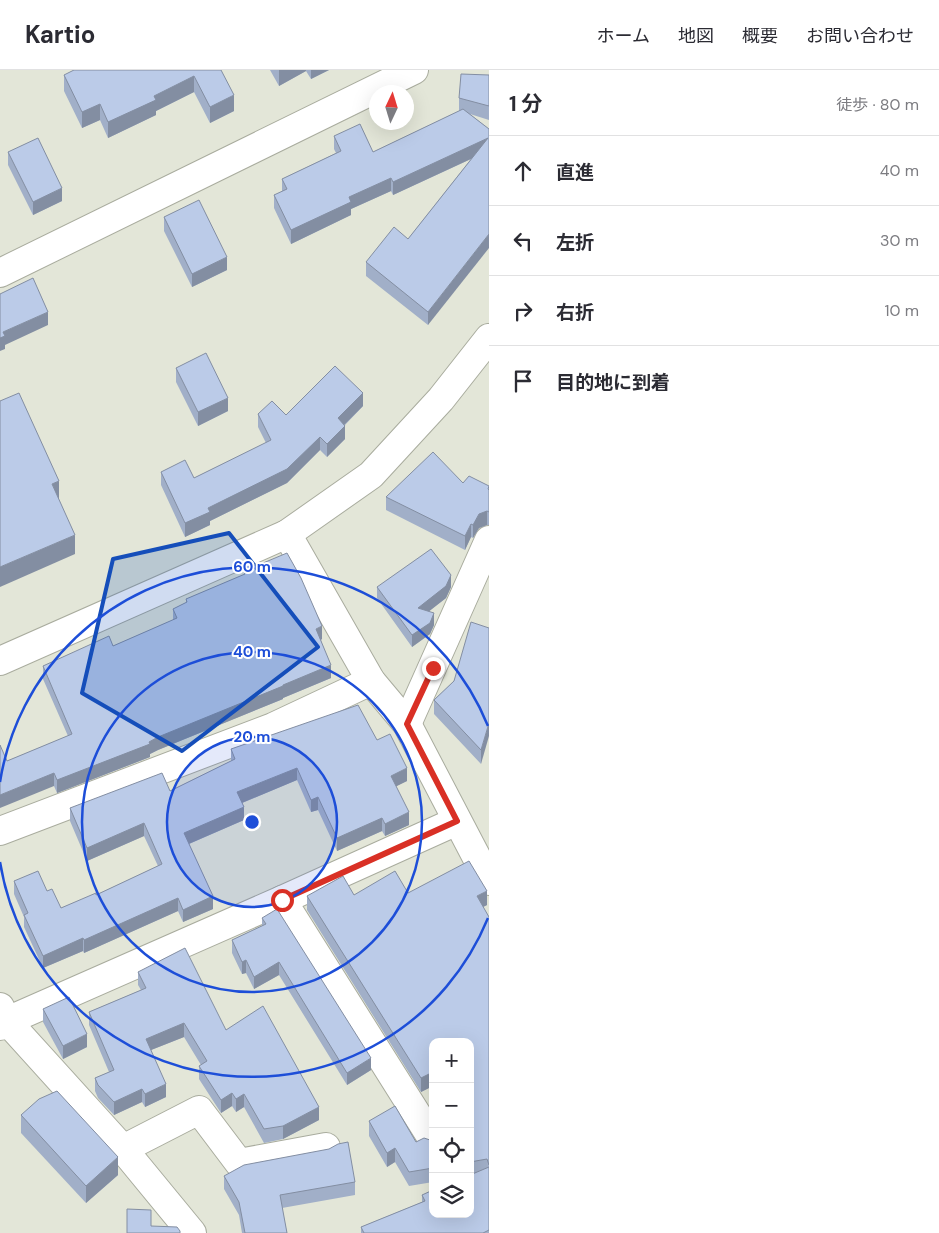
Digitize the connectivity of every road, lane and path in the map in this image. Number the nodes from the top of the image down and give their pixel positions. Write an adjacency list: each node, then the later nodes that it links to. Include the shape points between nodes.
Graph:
1 (414, 70): 2 (street)
2 (0, 273)
3 (489, 338): 4 (street, via 441,399 371,475)
4 (288, 534): 6 (street); 7 (street)
5 (489, 540): 8 (street)
6 (0, 661)
7 (372, 681): 8 (street); 10 (street, via 273,727)
8 (407, 724): 9 (street)
9 (457, 821): 11 (street); 12 (street)
10 (0, 831)
11 (489, 881)
12 (282, 900): 13 (street); 14 (street)
13 (2, 1018): 16 (street)
14 (429, 1134)
15 (326, 1147): 16 (street, via 239,1163 198,1110)
16 (123, 1149): 17 (street)
17 (192, 1233)

